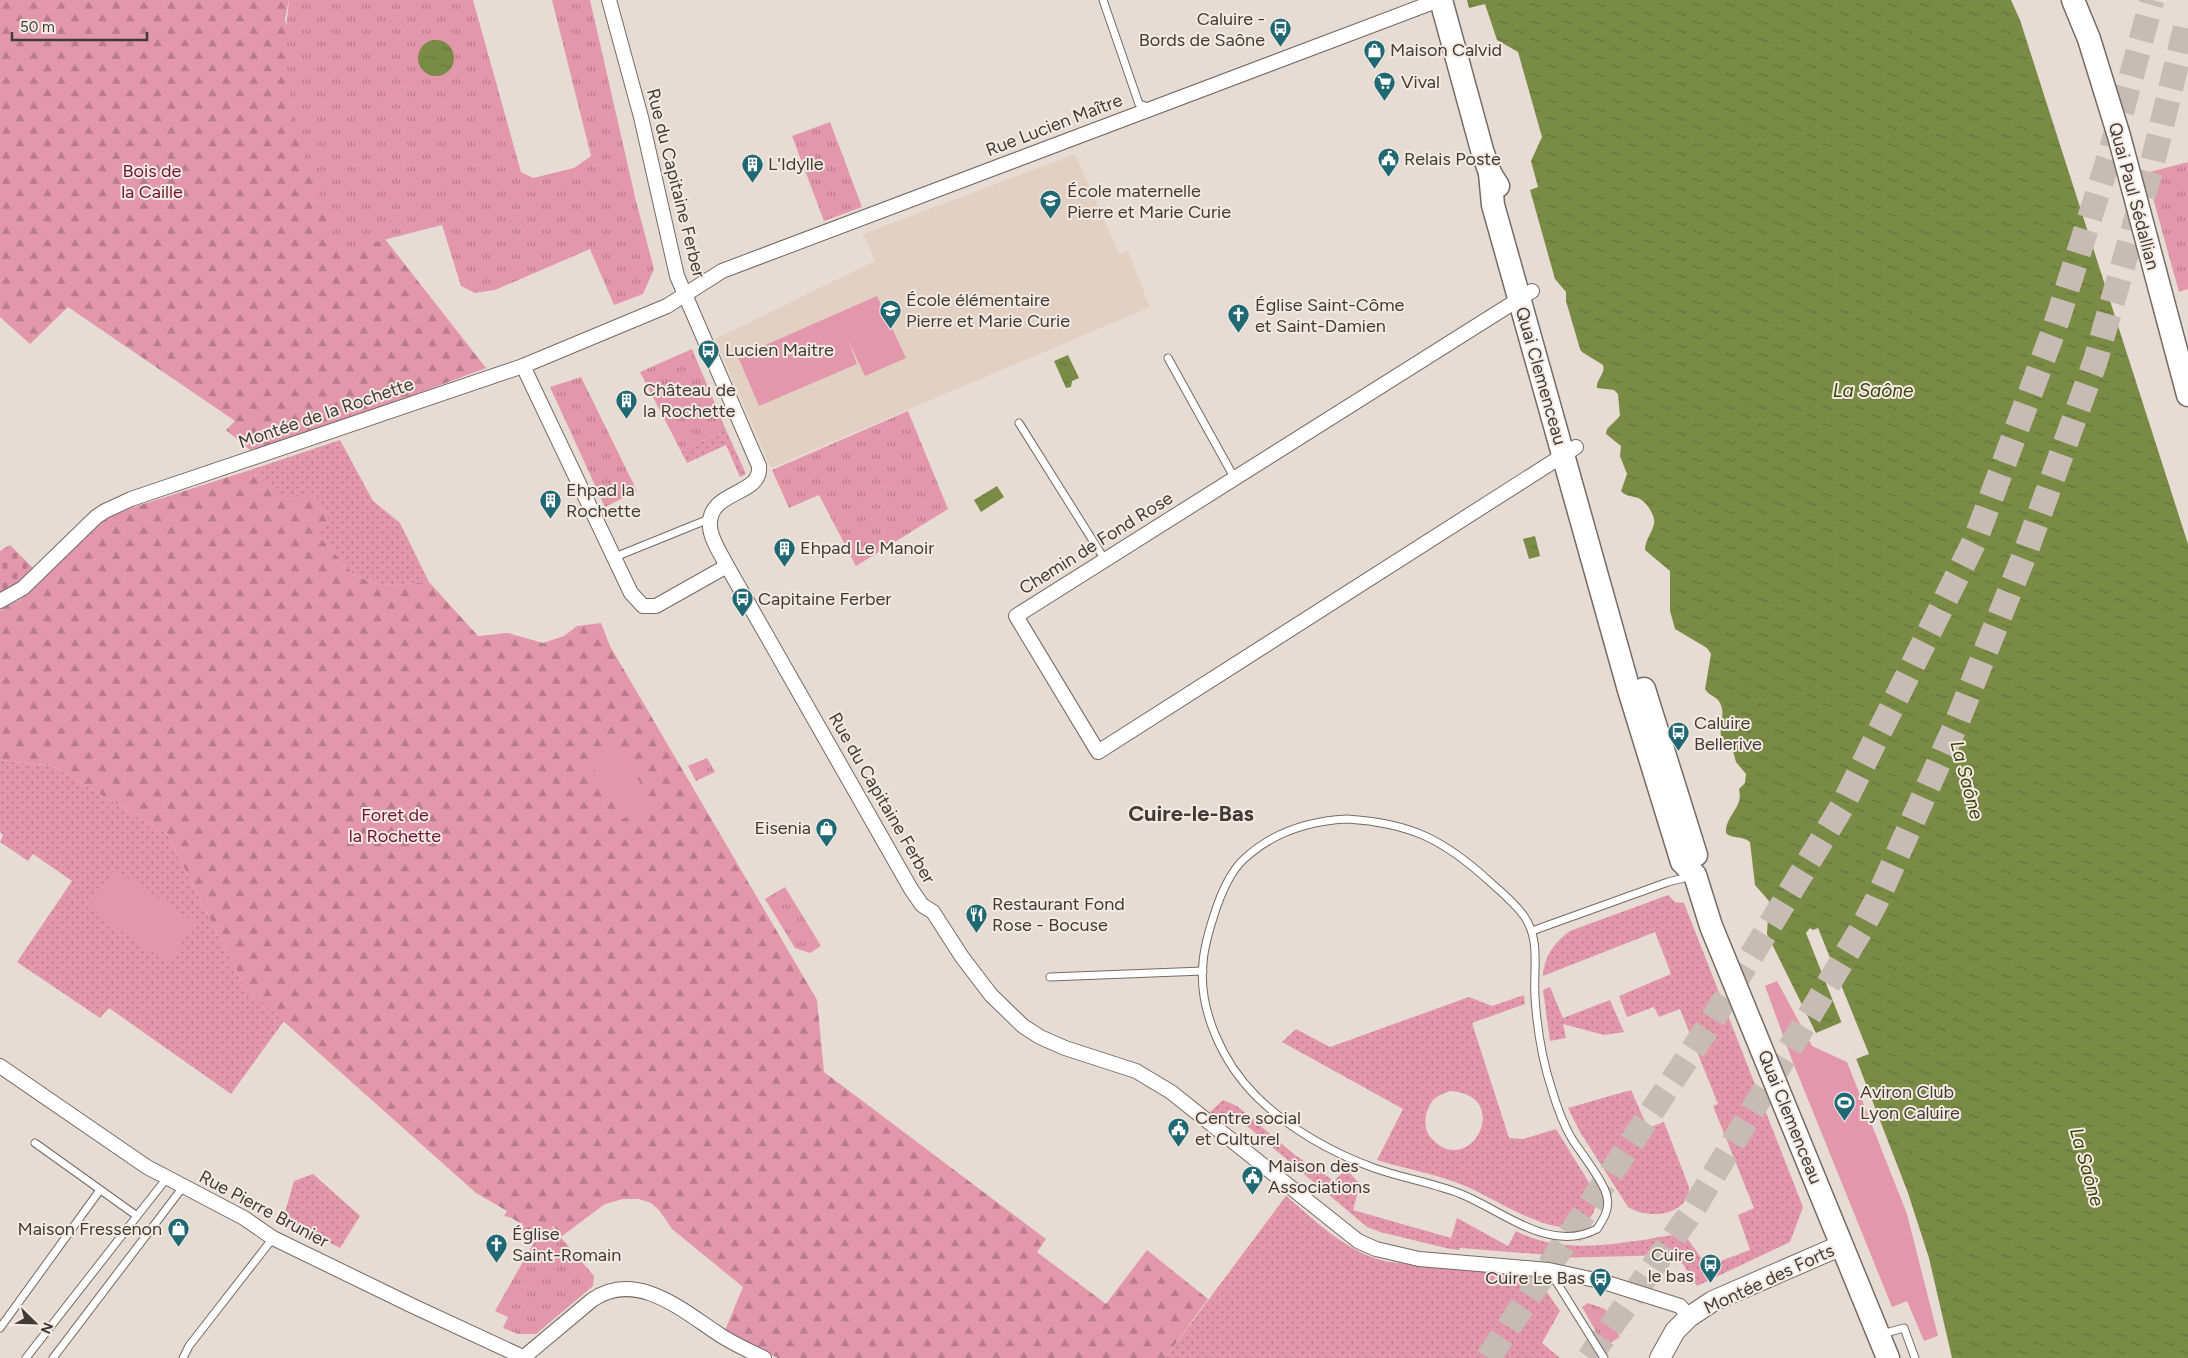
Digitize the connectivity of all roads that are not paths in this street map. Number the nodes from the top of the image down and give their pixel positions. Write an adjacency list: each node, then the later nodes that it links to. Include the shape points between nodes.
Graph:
1 (609, 0): 6 (street, Rue du Capitaine Ferber, via 641,117 677,276)
2 (1103, 0): 5 (lane, via 1139,104)
3 (1440, 0): 5 (street, Rue Lucien Maître); 7 (main road, Quai Clemenceau, via 1490,173 1492,206)
4 (2073, 0): 10 (main road, Quai Paul Sédallian, via 2090,39 2119,136)
5 (1152, 108): 6 (street, Rue Lucien Maître, via 722,271)
6 (685, 294): 9 (street, Montée de la Rochette, via 667,306); 14 (street, Rue du Capitaine Ferber, via 760,473 754,483 722,499)
7 (1526, 296): 12 (main road, Quai Clemenceau); 13 (street, Chemin de Fond Rose)
8 (1168, 358): 13 (lane)
9 (523, 366): 15 (street); 18 (street, Montée de la Rochette, via 115,506 96,518 23,588)
10 (2188, 395)
11 (1019, 423): 16 (lane)
12 (1570, 451): 16 (street, Chemin de Fond Rose, via 1098,752 1016,616); 19 (main road, Quai Clemenceau, via 1682,862)
13 (1235, 479): 16 (street, Chemin de Fond Rose)
14 (711, 521): 15 (lane); 17 (street, Rue du Capitaine Ferber, via 712,536)
15 (615, 557): 17 (street, via 631,593 643,606 656,606)
16 (1105, 560)
17 (727, 566): 31 (street, Rue du Capitaine Ferber, via 911,889 922,905 933,912 991,995 1024,1026 1065,1048 1136,1071 1171,1092 1358,1241 1376,1250 1419,1259)
18 (0, 601)
19 (1694, 875): 20 (lane); 30 (main road, Quai Clemenceau, via 1711,926)
20 (1532, 930): 21 (lane, via 1514,904 1446,846 1389,824 1369,820 1330,820 1291,829 1242,860 1217,907 1206,944); 21 (lane, via 1534,995 1551,1088 1571,1137 1608,1198 1597,1229 1576,1238 1543,1233 1462,1194 1361,1163 1298,1130 1255,1095 1232,1066 1214,1029 1203,986)
21 (1203, 971): 22 (lane)
22 (1050, 978)
23 (0, 1066): 25 (street, Rue Pierre Brunier)
24 (35, 1143): 27 (lane)
25 (167, 1178): 26 (street, Rue Pierre Brunier); 28 (lane)
26 (184, 1187): 29 (street, Rue Pierre Brunier, via 244,1218); 36 (lane)
27 (100, 1190): 28 (lane); 33 (lane)
28 (136, 1216): 35 (lane)
29 (273, 1238): 37 (lane, via 217,1308); 38 (street, Rue Pierre Brunier)
30 (1842, 1245): 32 (street, Montée des Forts, via 1713,1301); 34 (main road, Quai Clemenceau)
31 (1549, 1270): 32 (street, Rue du Capitaine Ferber, via 1654,1296 1680,1306); 40 (lane)
32 (1689, 1317): 41 (street, Montée des Forts, via 1675,1331)
33 (0, 1328)
34 (1878, 1335): 42 (main road, Quai Clemenceau); 43 (lane, via 1904,1328)
35 (26, 1358)
36 (53, 1358)
37 (183, 1358)
38 (525, 1358): 39 (street, via 592,1300 619,1288 657,1296)
39 (764, 1358)
40 (1604, 1358)
41 (1660, 1358)
42 (1888, 1358)
43 (1915, 1358)

